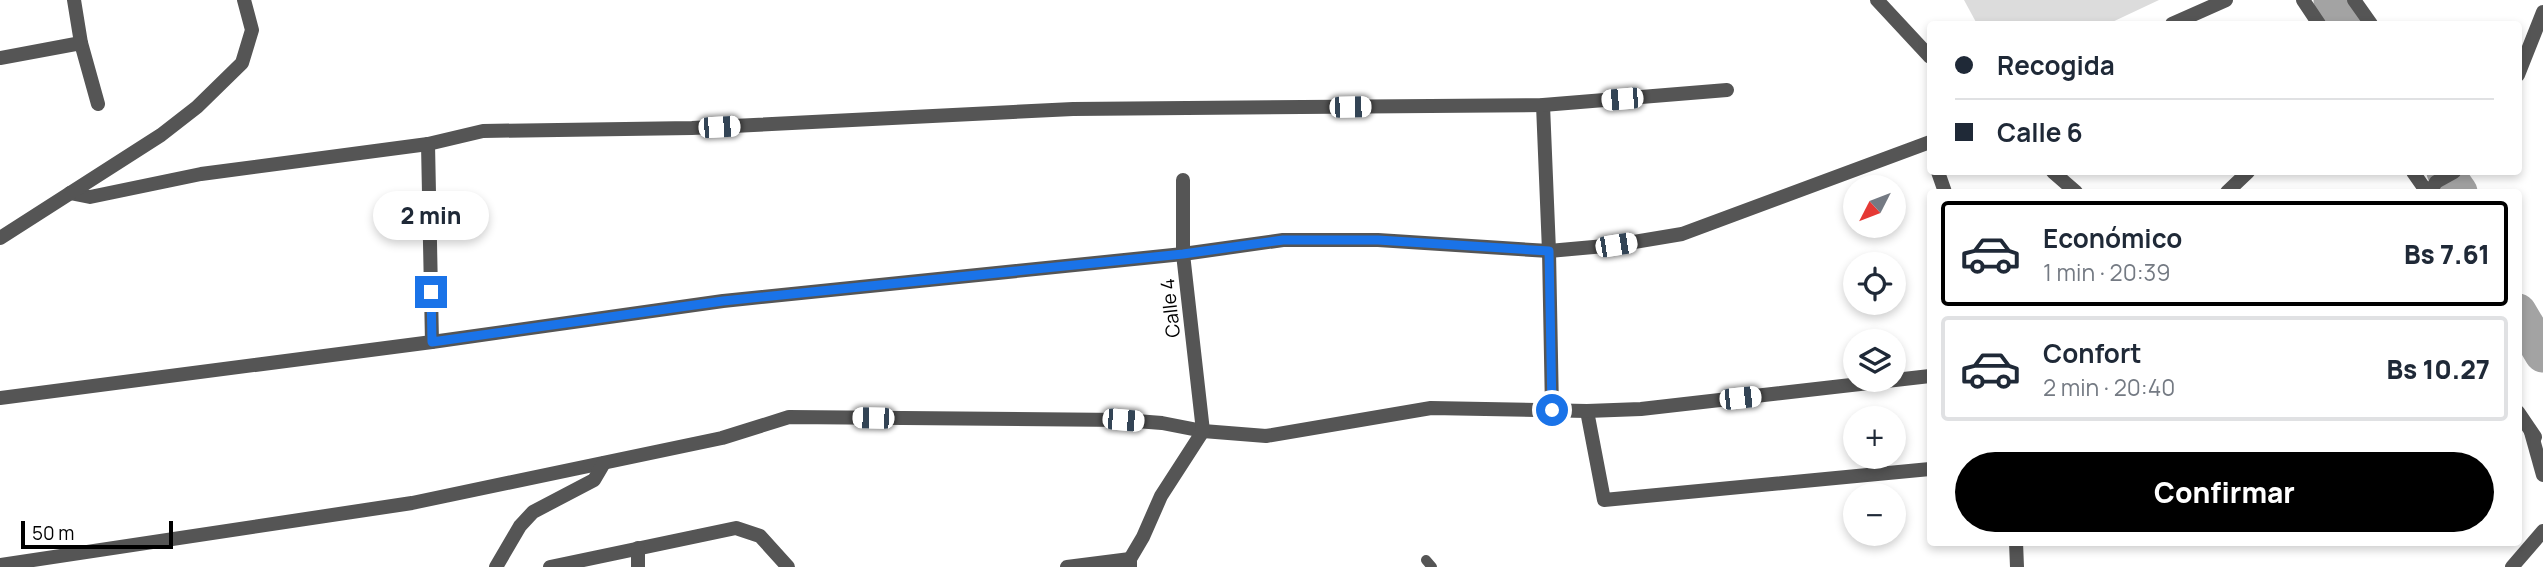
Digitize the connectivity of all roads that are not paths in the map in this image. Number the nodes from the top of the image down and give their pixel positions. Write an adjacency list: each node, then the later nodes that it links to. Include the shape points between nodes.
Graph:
1 (74, 0): 11 (street)
2 (244, 0): 28 (street, via 252,30 242,63 161,135)
3 (1877, 0): 12 (street)
4 (2226, 0): 8 (street)
5 (2303, 0): 9 (street)
6 (2354, 0): 10 (street)
7 (2543, 12): 14 (street)
8 (2179, 21)
9 (2317, 21)
10 (2369, 21)
11 (81, 43): 13 (street); 16 (street)
12 (1927, 54)
13 (0, 58)
14 (2522, 65)
15 (1727, 90): 17 (street)
16 (98, 104)
17 (1544, 106): 18 (street, via 1073,109 692,128 483,131); 30 (street)
18 (428, 144): 28 (street, via 201,174 90,197); 32 (street)
19 (1927, 147): 30 (street, via 1682,234)
20 (2056, 175): 25 (street)
21 (2245, 175): 26 (street)
22 (2416, 175): 27 (street)
23 (2450, 175): 27 (street)
24 (1182, 180): 31 (street, Calle 4)
25 (2073, 189)
26 (2230, 189)
27 (2431, 189)
28 (70, 193): 29 (street)
29 (0, 238)
30 (1549, 251): 31 (street, via 1378,240 1283,240); 35 (street)
31 (1183, 254): 32 (street, via 723,301); 38 (street, Calle 4)
32 (432, 342): 34 (street)
33 (1927, 376): 36 (street)
34 (0, 397)
35 (1552, 410): 36 (street); 38 (street, via 1431,408 1266,436)
36 (1587, 411): 42 (street, via 1604,500)
37 (2522, 418): 39 (street)
38 (1203, 431): 41 (street, via 1123,420 789,417 722,438); 47 (street, via 1161,496)
39 (2531, 432): 40 (street); 43 (street)
40 (2543, 447)
41 (604, 463): 48 (street, via 412,503); 49 (street, via 594,480 533,512)
42 (1927, 469)
43 (2543, 475)
44 (2543, 531): 55 (street)
45 (2016, 546): 54 (street)
46 (638, 548): 50 (street); 51 (street); 52 (street, via 736,528 760,536)
47 (1130, 563): 53 (street)
48 (0, 565)
49 (496, 567)
50 (550, 567)
51 (638, 567)
52 (788, 567)
53 (1067, 567)
54 (2017, 567)
55 (2512, 567)

